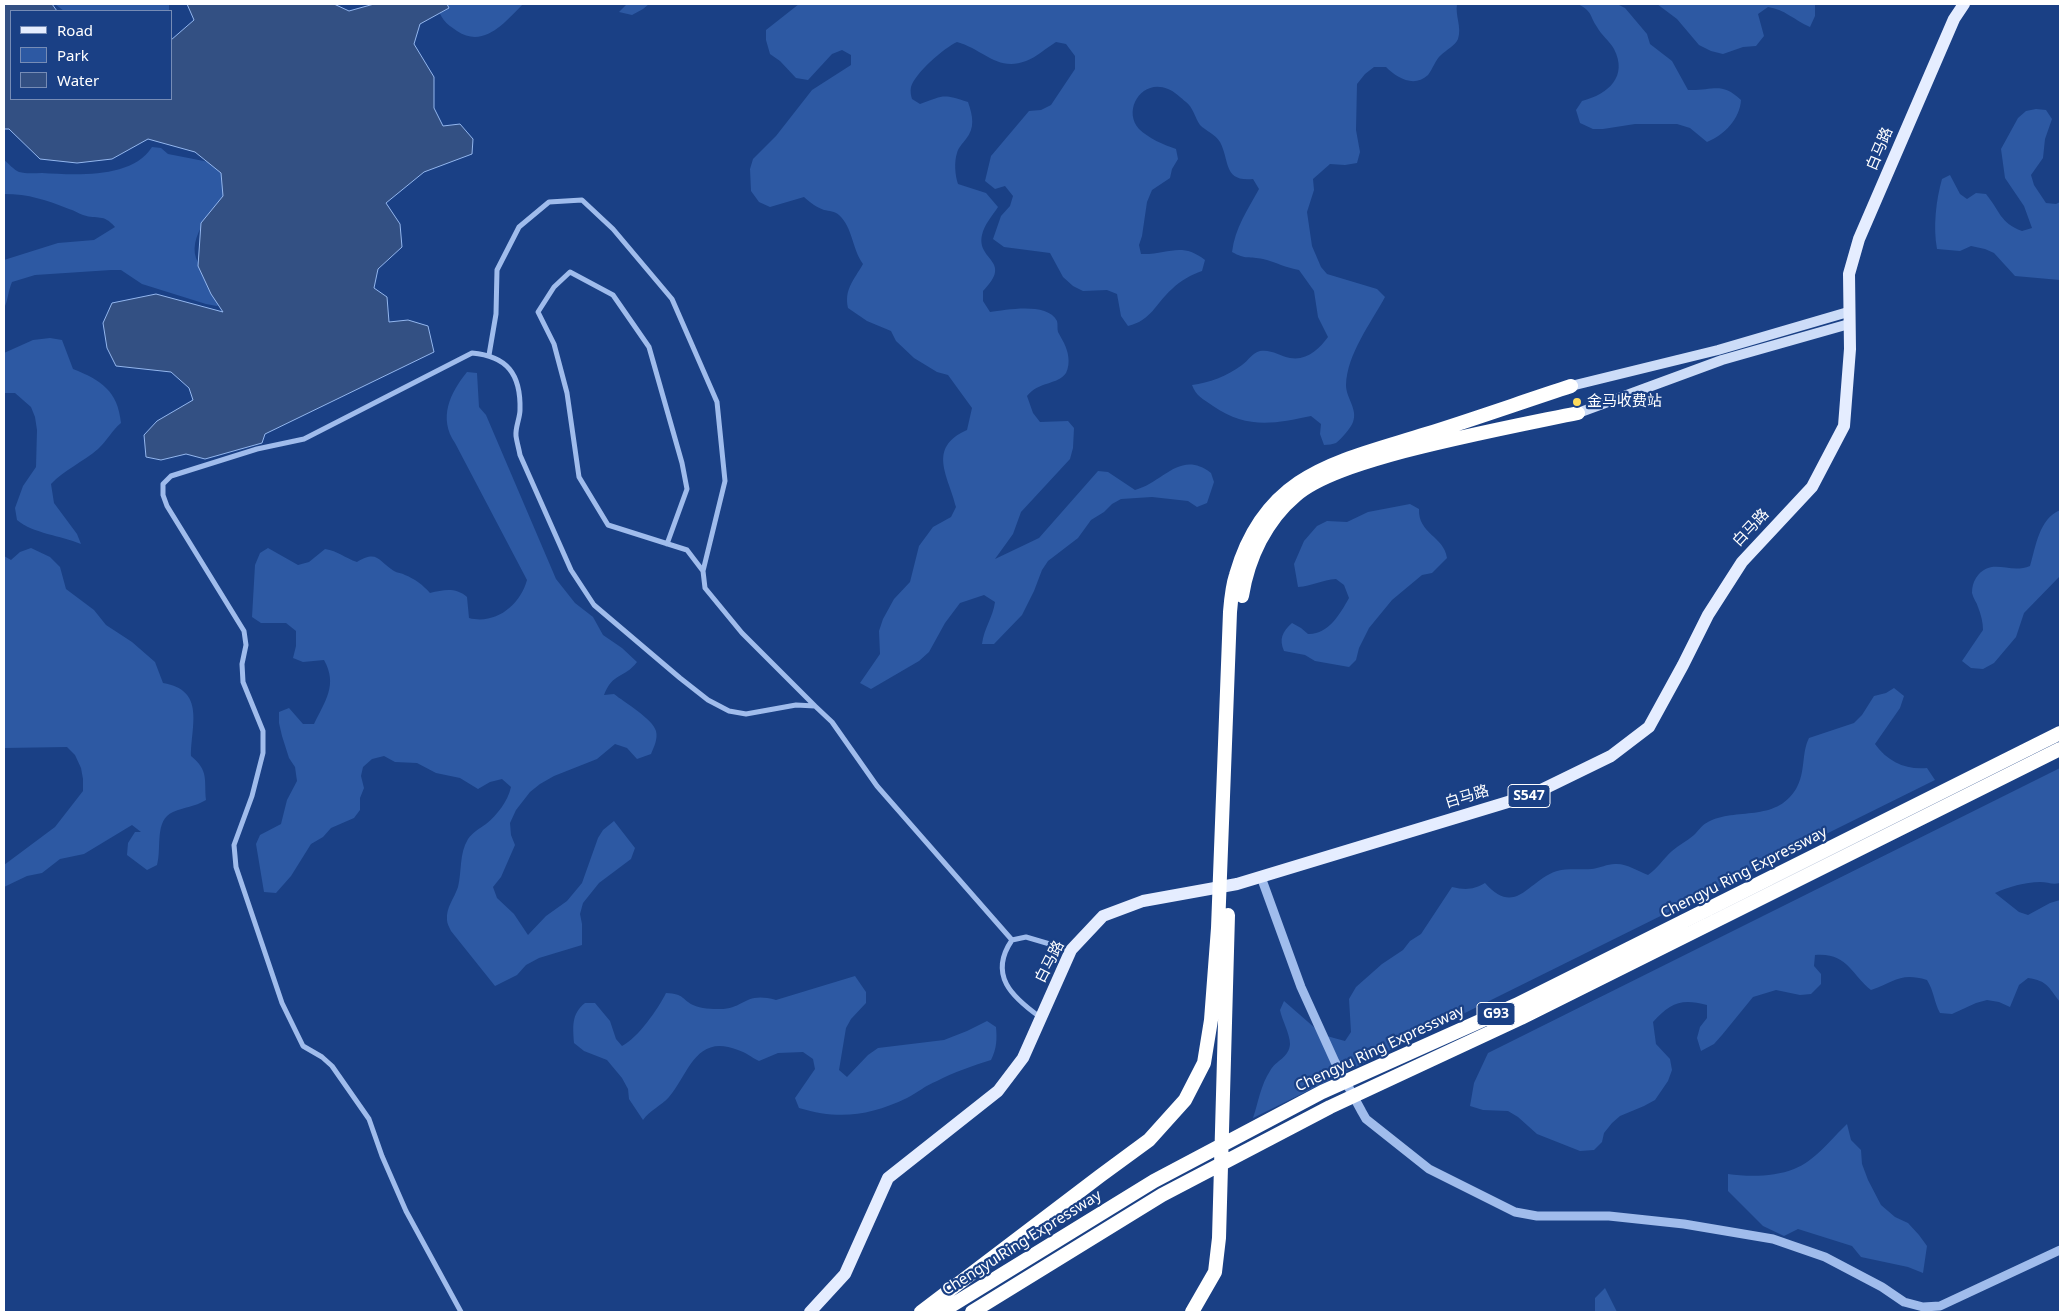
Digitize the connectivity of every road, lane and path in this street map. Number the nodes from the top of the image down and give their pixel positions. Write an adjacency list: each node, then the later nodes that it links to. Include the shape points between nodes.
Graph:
1 (1964, 4): 2 (main road, 白马路 / S547, via 1954,19 1859,239 1849,274)
2 (1849, 318): 4 (main road); 5 (main road); 12 (main road, 白马路 / S547, via 1844,426 1812,487 1742,562 1722,592 1649,728 1611,756 1531,795)
3 (489, 355): 7 (street, via 496,314 497,270 518,228 549,202 582,200 613,229 672,299 717,402 725,481); 8 (street, via 505,363 514,376 520,410 516,435 520,455 571,570 594,604 680,678 708,700 729,711 746,714 796,705); 18 (street, via 472,354 304,439 257,449 171,476 163,489 167,506 244,631 243,682 263,731 263,753 234,845 236,867 282,1002 303,1046 332,1066 369,1119 406,1211)
4 (1570, 386): 11 (highway, via 1329,465 1289,488 1265,512 1248,541 1235,576 1230,612)
5 (1578, 413): 11 (highway, via 1440,441 1366,462 1333,474 1297,494 1273,519 1244,579 1239,614)
6 (667, 544): 6 (street, via 608,525 579,477 566,394 554,344 538,312 554,287 570,272 613,295 649,347 687,489); 7 (street, via 687,550)
7 (703, 571): 8 (street, via 705,588 736,625)
8 (815, 706): 14 (street, via 832,722 877,786)
9 (2060, 733): 21 (highway, Chengyu Ring Expressway / G93, via 1516,1005 1322,1092 1154,1181)
10 (2060, 749): 22 (highway, Chengyu Ring Expressway / G93, via 1521,1018 1330,1107 1162,1195)
11 (1226, 842): 13 (highway)
12 (1261, 877): 15 (main road, 白马路 / S547, via 1142,901 1103,916); 17 (street, via 1301,987 1335,1062 1366,1119 1429,1169 1515,1212 1537,1216 1609,1216 1773,1239 1825,1257 1904,1302 1923,1307 1940,1306)
13 (1223, 928): 20 (highway, via 1204,1063 1185,1100 1150,1140); 23 (highway, via 1224,1072 1219,1238 1215,1272)
14 (1012, 940): 15 (street, via 1026,937); 16 (street, via 1004,952 1002,969 1007,988)
15 (1071, 950): 16 (main road, 白马路 / S547)
16 (1040, 1018): 19 (main road, 白马路 / S547, via 1022,1058 998,1091 888,1178 845,1274)
17 (2060, 1250)
18 (461, 1312)
19 (810, 1312)
20 (921, 1312)
21 (942, 1312)
22 (972, 1312)
23 (1192, 1312)

